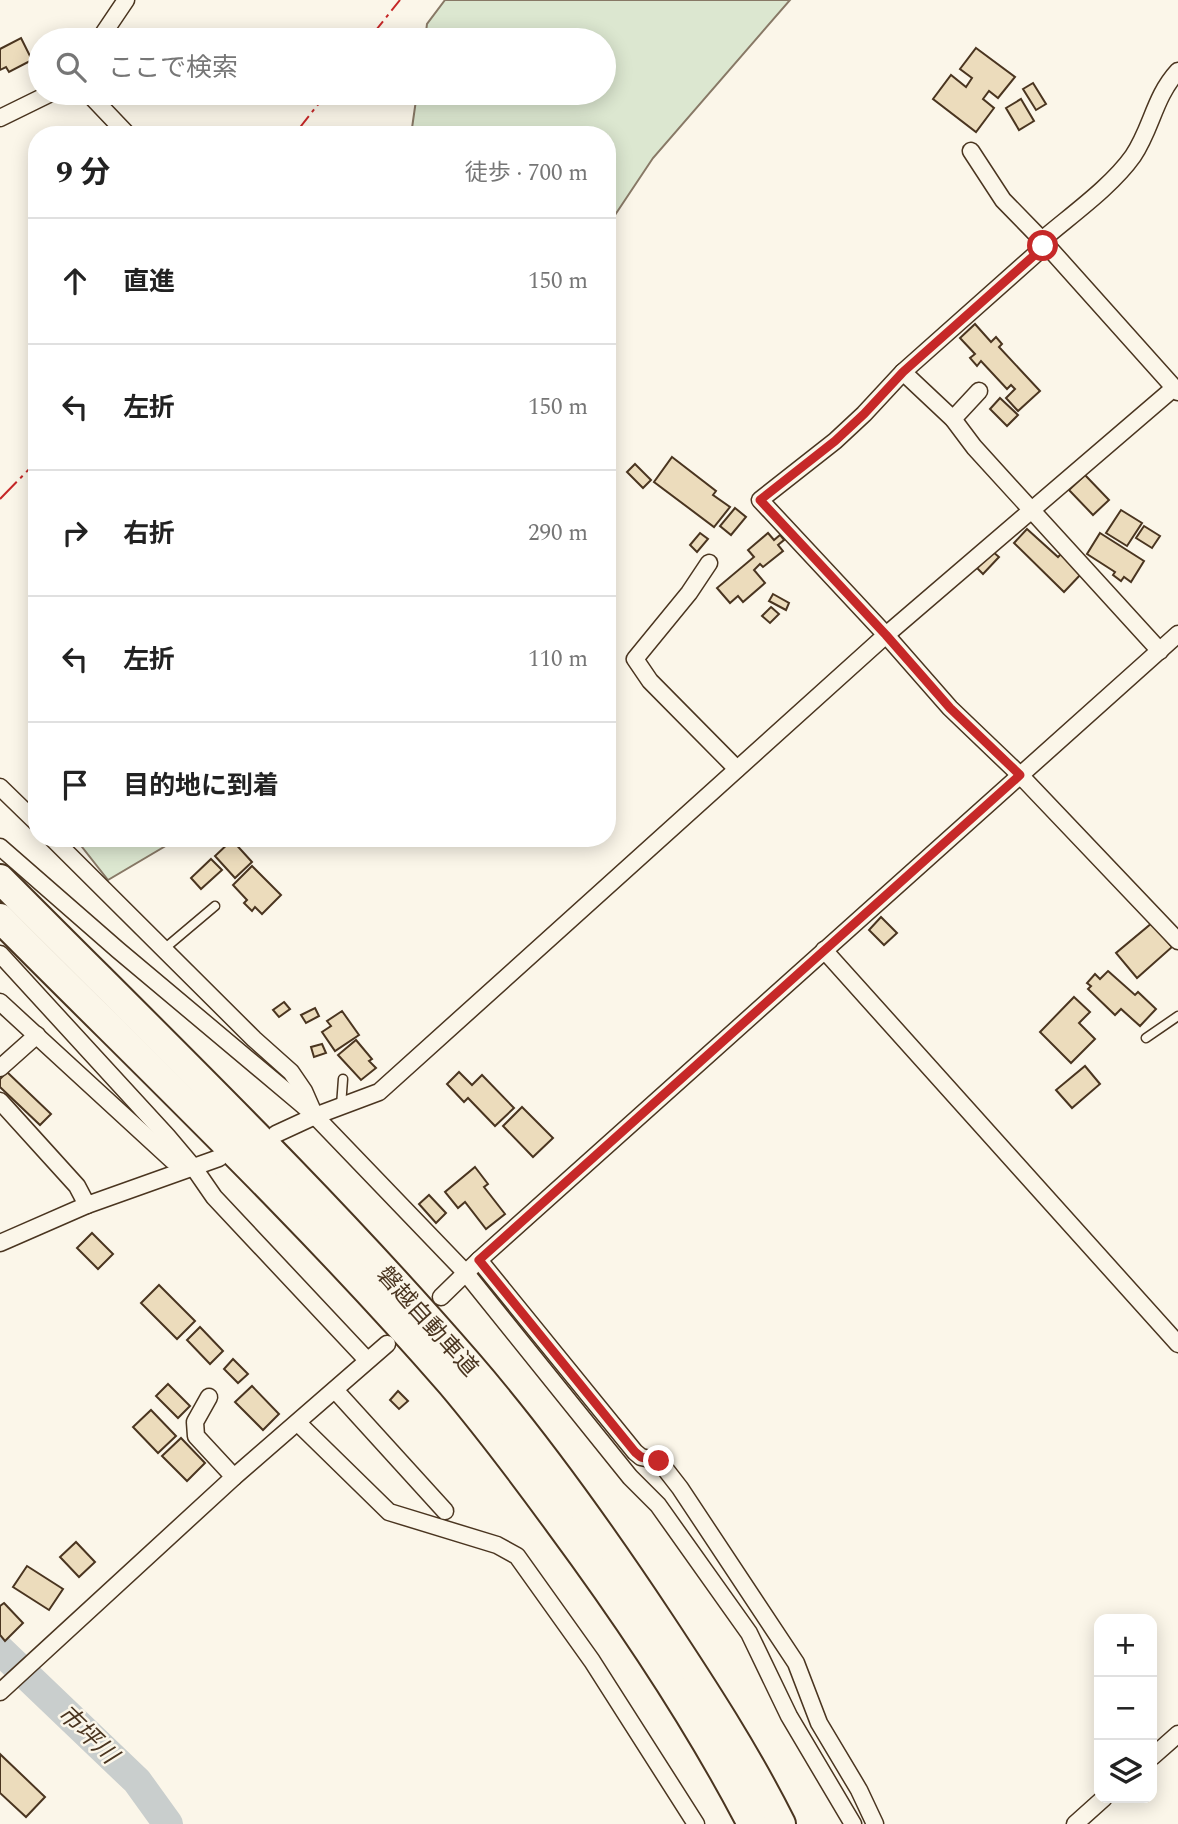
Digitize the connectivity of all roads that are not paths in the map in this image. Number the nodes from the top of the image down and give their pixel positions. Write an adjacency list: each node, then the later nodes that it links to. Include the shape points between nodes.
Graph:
1 (126, 0): 2 (street)
2 (107, 28)
3 (1178, 71): 9 (street, via 1165,85 1146,131 1121,171)
4 (28, 104): 6 (street)
5 (99, 105): 7 (street)
6 (0, 118)
7 (119, 126)
8 (971, 151): 9 (street, via 1003,200)
9 (1042, 240): 10 (street, via 1038,252); 11 (street)
10 (903, 372): 13 (street); 17 (street, via 835,441 760,500)
11 (1176, 390): 14 (street)
12 (979, 391): 13 (street)
13 (953, 419): 14 (street)
14 (1031, 510): 17 (street); 18 (street)
15 (709, 563): 19 (street, via 635,659 650,681)
16 (1178, 634): 18 (street)
17 (886, 635): 19 (street); 20 (street, via 950,708)
18 (1160, 651): 20 (street)
19 (737, 769): 39 (street, via 379,1092)
20 (1020, 775): 28 (street); 30 (street)
21 (0, 787): 22 (street)
22 (28, 814)
23 (0, 847): 40 (street)
24 (60, 847): 29 (street)
25 (0, 879): 63 (highway, 磐越自動車道, via 282,1163 470,1366 620,1562 735,1742)
26 (215, 906): 29 (lane)
27 (0, 918): 62 (highway, 磐越自動車道, via 377,1300 453,1385 526,1478 664,1673)
28 (1178, 941)
29 (164, 949): 40 (street, via 291,1072)
30 (824, 950): 46 (street); 50 (street)
31 (0, 954): 43 (street)
32 (0, 1002): 34 (street)
33 (1178, 1016): 35 (lane)
34 (37, 1035): 36 (street); 43 (street, via 172,1160)
35 (1146, 1038)
36 (0, 1068)
37 (343, 1079): 39 (lane)
38 (0, 1101): 44 (street, via 78,1186)
39 (341, 1106): 40 (street)
40 (315, 1116): 41 (street); 47 (street)
41 (276, 1134)
42 (219, 1158): 43 (street)
43 (194, 1168): 44 (street); 51 (street, via 214,1197)
44 (87, 1205): 45 (street)
45 (0, 1243)
46 (479, 1260): 47 (street); 65 (street, via 635,1452 659,1461 680,1488 796,1663 819,1723)
47 (465, 1272): 48 (street); 64 (street, via 629,1477 658,1505 707,1572 749,1633 789,1716)
48 (441, 1297)
49 (387, 1344): 51 (street)
50 (1178, 1344)
51 (368, 1360): 52 (street)
52 (335, 1390): 54 (street); 56 (street)
53 (209, 1397): 55 (street, via 194,1422 196,1436)
54 (298, 1423): 55 (street); 61 (street, via 388,1512 497,1545 517,1556 592,1661)
55 (234, 1477): 57 (street)
56 (445, 1511)
57 (0, 1692)
58 (1178, 1734): 59 (street)
59 (1157, 1753)
60 (1098, 1803): 66 (street)
61 (696, 1824)
62 (752, 1824)
63 (781, 1824)
64 (853, 1824)
65 (875, 1824)
66 (1075, 1824)

